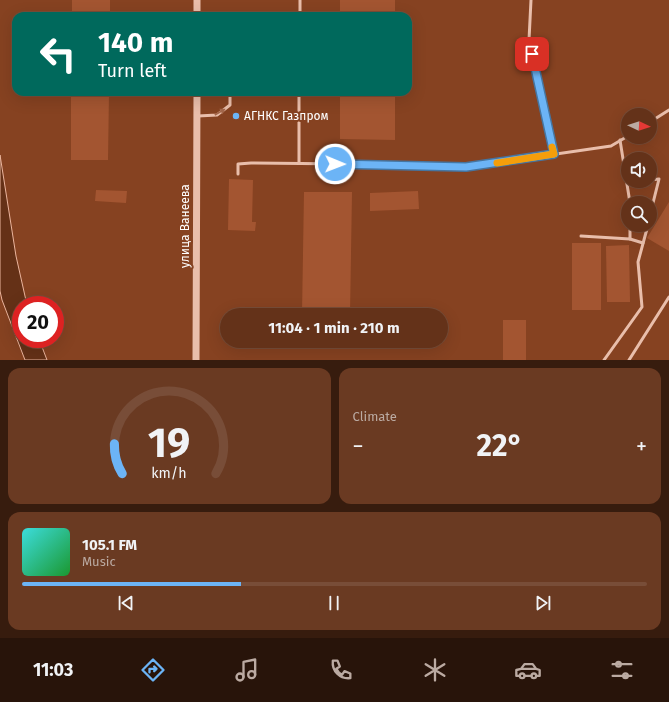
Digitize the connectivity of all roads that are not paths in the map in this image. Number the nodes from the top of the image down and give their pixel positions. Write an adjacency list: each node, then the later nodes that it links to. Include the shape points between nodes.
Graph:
1 (197, 0): 4 (street)
2 (300, 0): 5 (lane)
3 (531, 0): 14 (lane, via 529,40)
4 (197, 12)
5 (300, 12)
6 (196, 96): 10 (street, улица Ванеева)
7 (230, 96): 10 (lane, one-way to 7, via 217,115 230,105)
8 (299, 96): 15 (lane)
9 (669, 110): 11 (lane)
10 (196, 116): 25 (street, улица Ванеева)
11 (657, 118)
12 (620, 140): 13 (lane); 14 (lane, via 611,146)
13 (622, 152)
14 (554, 154): 15 (lane, via 466,167)
15 (299, 163): 16 (lane, via 238,164)
16 (238, 174)
17 (657, 179): 18 (lane, via 659,179)
18 (657, 187)
19 (630, 232): 22 (lane)
20 (646, 232): 23 (lane)
21 (581, 236): 22 (lane)
22 (630, 239): 23 (lane)
23 (643, 243): 26 (lane, via 638,262 642,307)
24 (669, 297): 27 (lane)
25 (196, 360)
26 (604, 360)
27 (629, 360)

